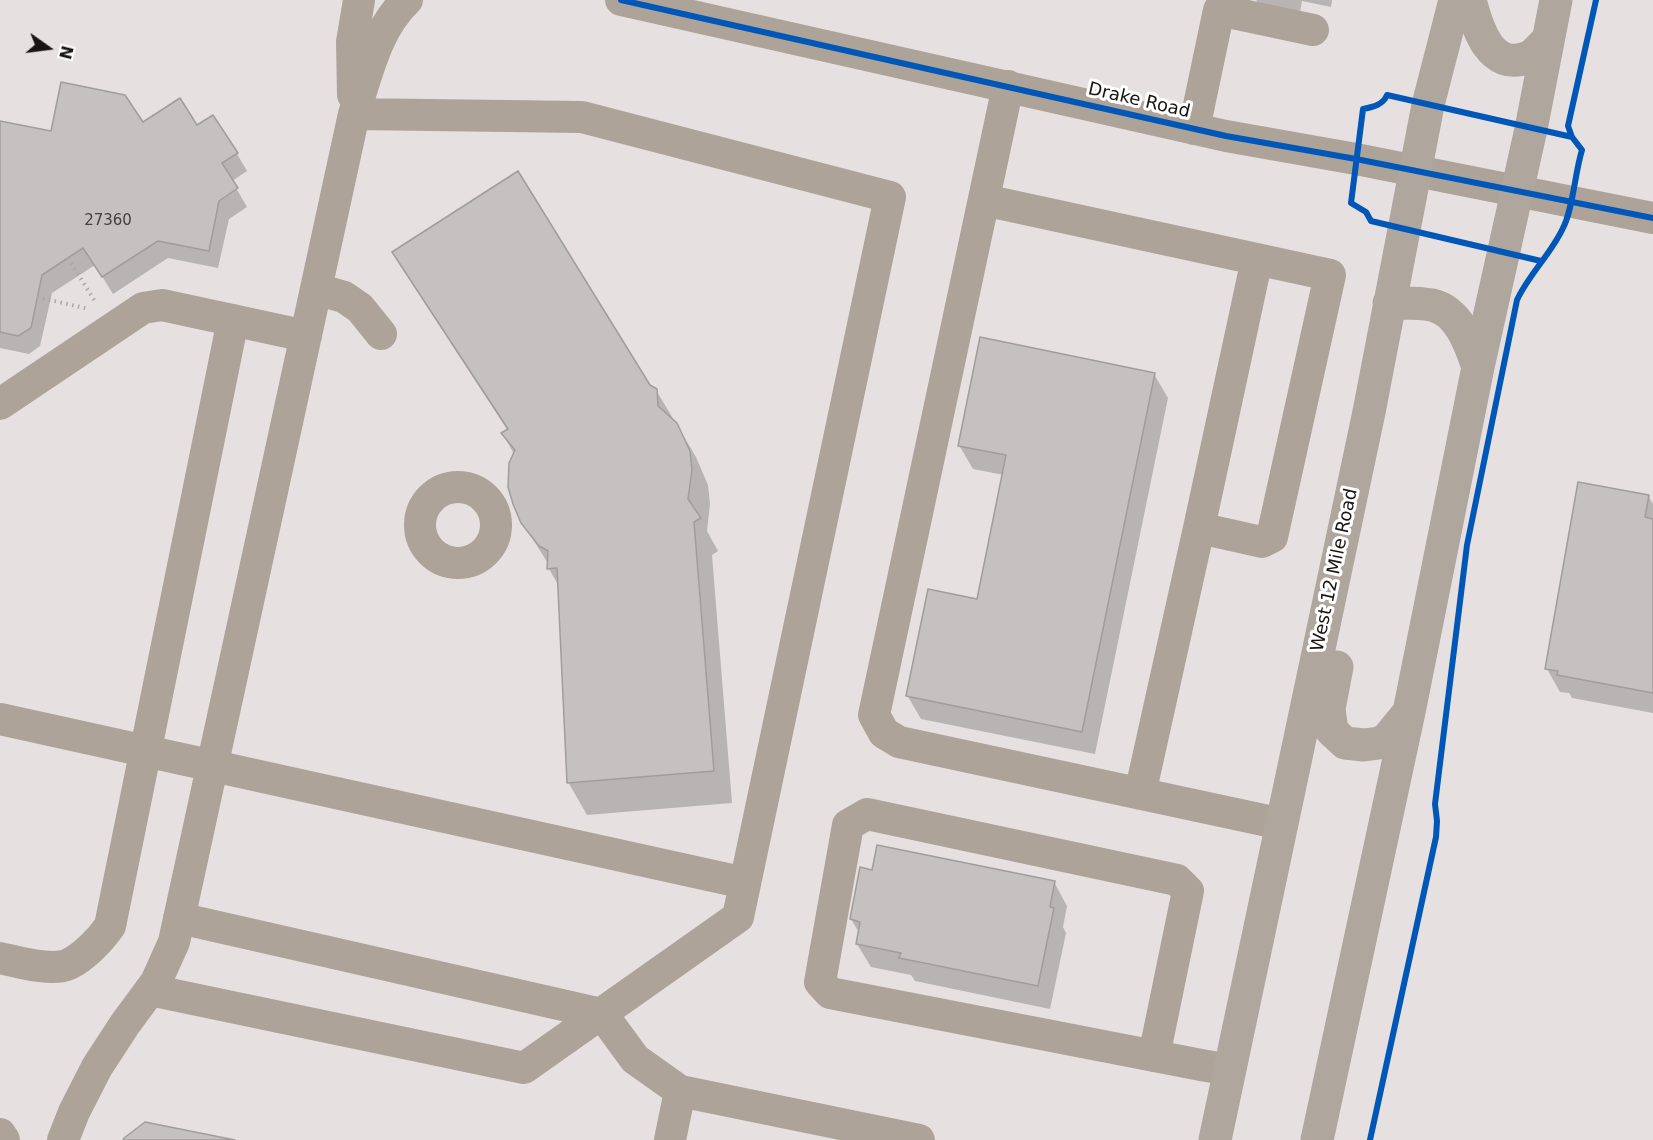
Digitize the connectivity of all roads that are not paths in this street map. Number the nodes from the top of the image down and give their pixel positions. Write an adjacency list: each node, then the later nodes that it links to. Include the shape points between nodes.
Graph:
1 (359, 0): 11 (street, via 352,42)
2 (407, 0): 11 (street, via 383,32)
3 (621, 0): 10 (street, Drake Road)
4 (1455, 0): 13 (main road, West 12 Mile Road)
5 (1470, 0): 9 (main road, via 1491,52 1510,59 1529,57)
6 (1556, 0): 9 (main road)
7 (1220, 5): 8 (street); 12 (street)
8 (1312, 30)
9 (1547, 41): 14 (main road)
10 (1008, 86): 12 (street, Drake Road); 15 (street)
11 (354, 114): 18 (street); 33 (street, via 582,117 890,197)
12 (1194, 129): 13 (street, Drake Road)
13 (1415, 171): 14 (street, Drake Road); 19 (main road, West 12 Mile Road)
14 (1517, 190): 16 (street, Drake Road); 23 (main road)
15 (984, 200): 17 (street); 31 (street, via 874,715 884,733 899,742)
16 (1653, 218)
17 (1257, 259): 26 (street); 26 (street, via 1330,275 1272,537 1262,542)
18 (316, 289): 21 (street, via 344,297 360,308); 22 (street)
19 (1389, 303): 23 (main road, via 1434,305 1452,317 1466,336); 25 (main road, West 12 Mile Road)
20 (233, 320): 22 (street); 24 (street, via 162,305 103,319); 29 (street)
21 (381, 334)
22 (306, 336): 30 (street)
23 (1478, 367): 27 (main road)
24 (0, 404)
25 (1369, 412): 27 (main road, via 1377,466 1329,709 1332,731 1346,743 1379,743); 32 (main road, West 12 Mile Road)
26 (1199, 528): 31 (street)
27 (1409, 712): 47 (main road)
28 (0, 718): 29 (street)
29 (146, 750): 30 (street); 35 (street, via 110,926 100,940 68,964 38,967)
30 (213, 764): 33 (street); 34 (street)
31 (1140, 794): 32 (street)
32 (1282, 824): 39 (main road, West 12 Mile Road)
33 (745, 883): 37 (street, via 738,917)
34 (179, 918): 36 (street, via 174,942); 37 (street)
35 (0, 958)
36 (150, 990): 37 (street, via 524,1068); 43 (street, via 97,1067)
37 (602, 1014): 40 (street, via 635,1059)
38 (1154, 1056): 38 (street, via 830,993 820,982 848,825 867,814 1177,880 1188,891); 39 (street)
39 (1230, 1070): 46 (main road, West 12 Mile Road)
40 (680, 1091): 44 (street); 45 (street)
41 (0, 1134): 42 (street)
42 (4, 1140)
43 (63, 1140)
44 (670, 1140)
45 (919, 1140)
46 (1215, 1140)
47 (1317, 1140)

